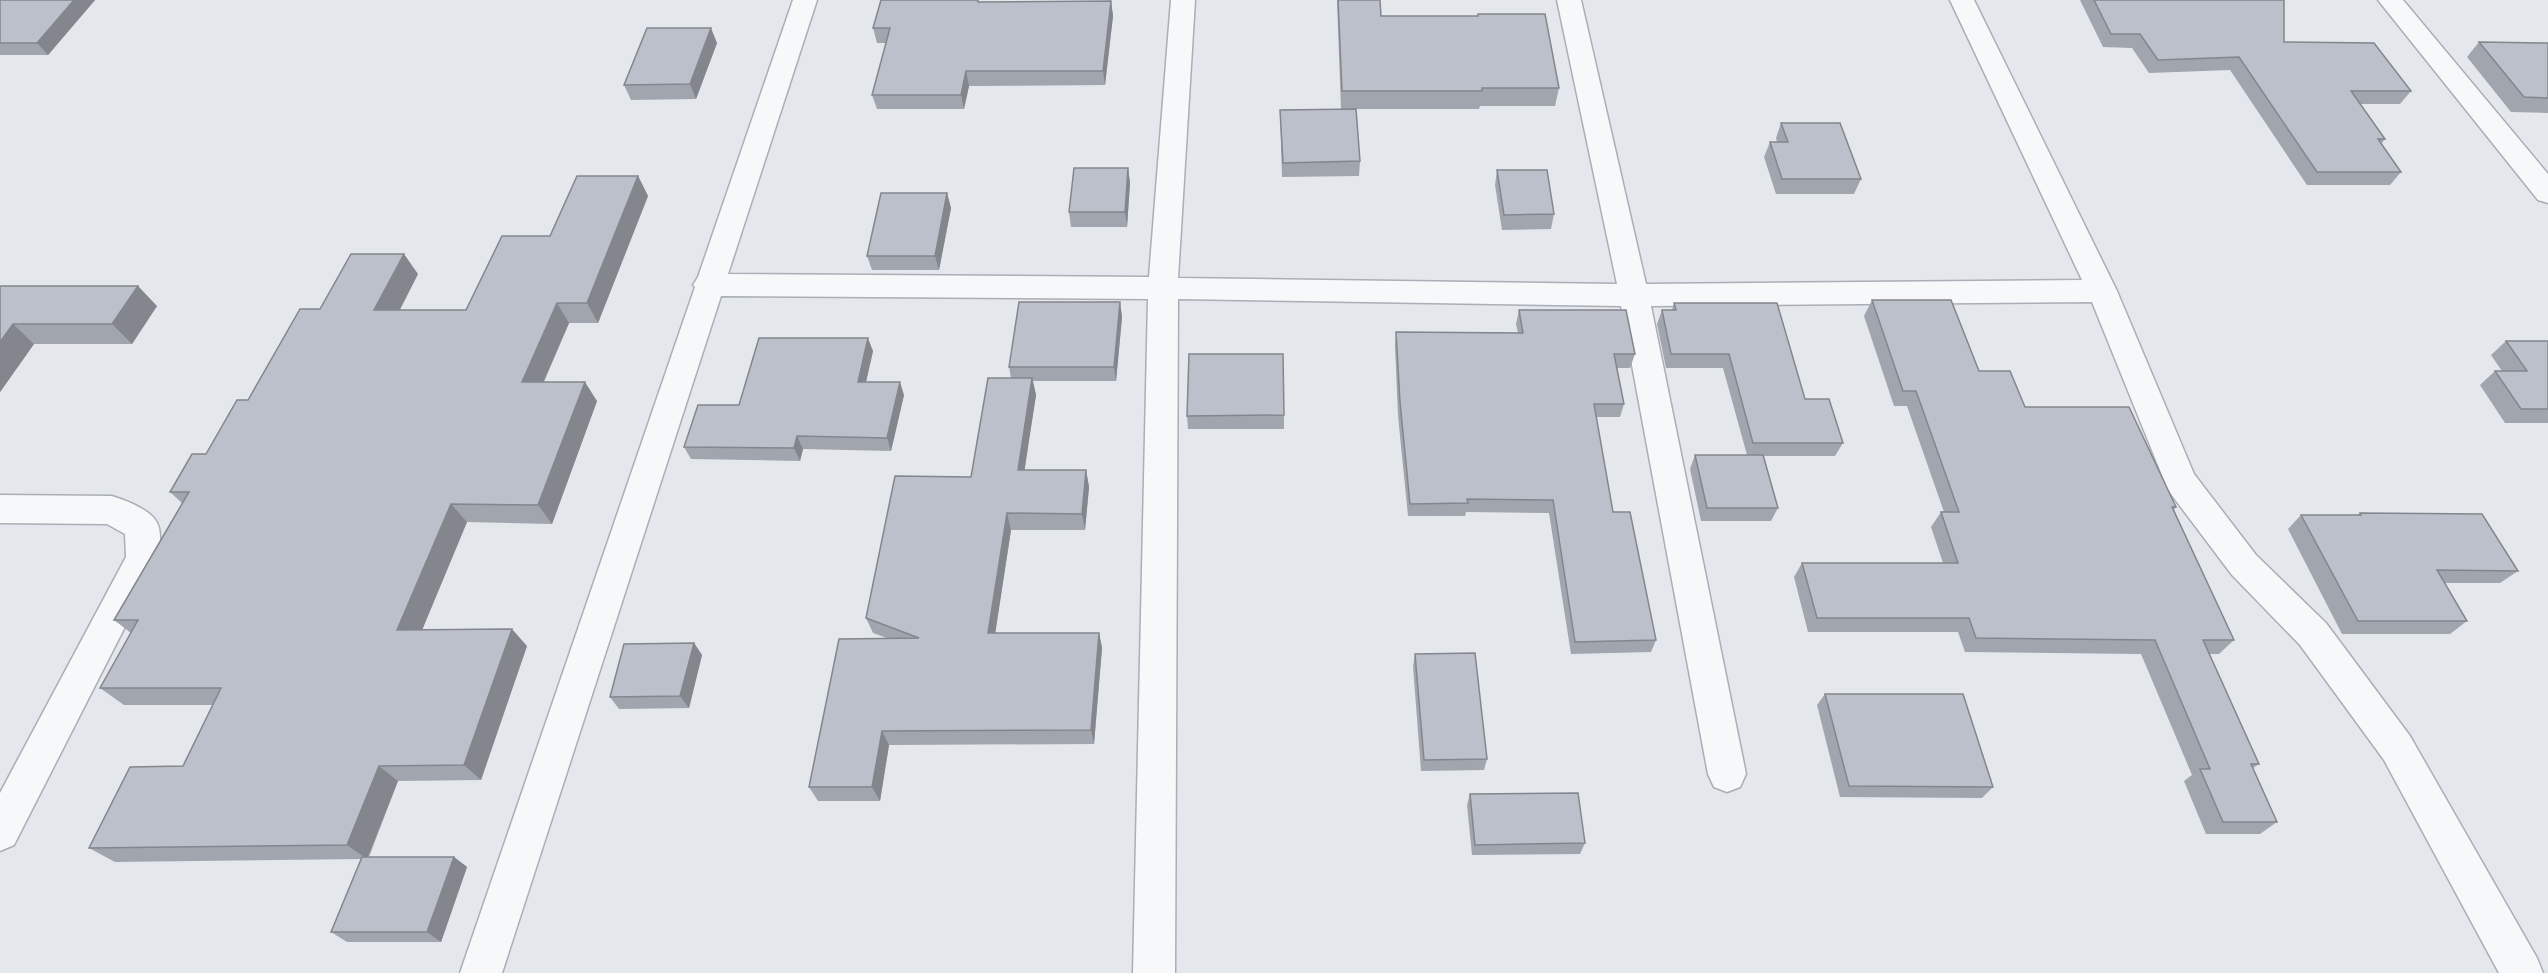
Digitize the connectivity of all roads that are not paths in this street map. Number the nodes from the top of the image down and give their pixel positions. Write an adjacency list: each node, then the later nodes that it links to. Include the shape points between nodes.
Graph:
1 (805, 0): 7 (street)
2 (1183, 0): 8 (street)
3 (1569, 0): 10 (street)
4 (1962, 0): 9 (street)
5 (2390, 0): 6 (street)
6 (2548, 193)
7 (708, 285): 8 (street); 14 (street)
8 (1163, 288): 10 (street); 15 (street)
9 (2102, 291): 10 (street); 16 (street, via 2181,481 2244,565 2313,634 2397,748)
10 (1634, 295): 12 (street)
11 (0, 509): 13 (street, via 112,510 142,527 143,558)
12 (1727, 774)
13 (0, 832)
14 (481, 973)
15 (1154, 973)
16 (2522, 973)

